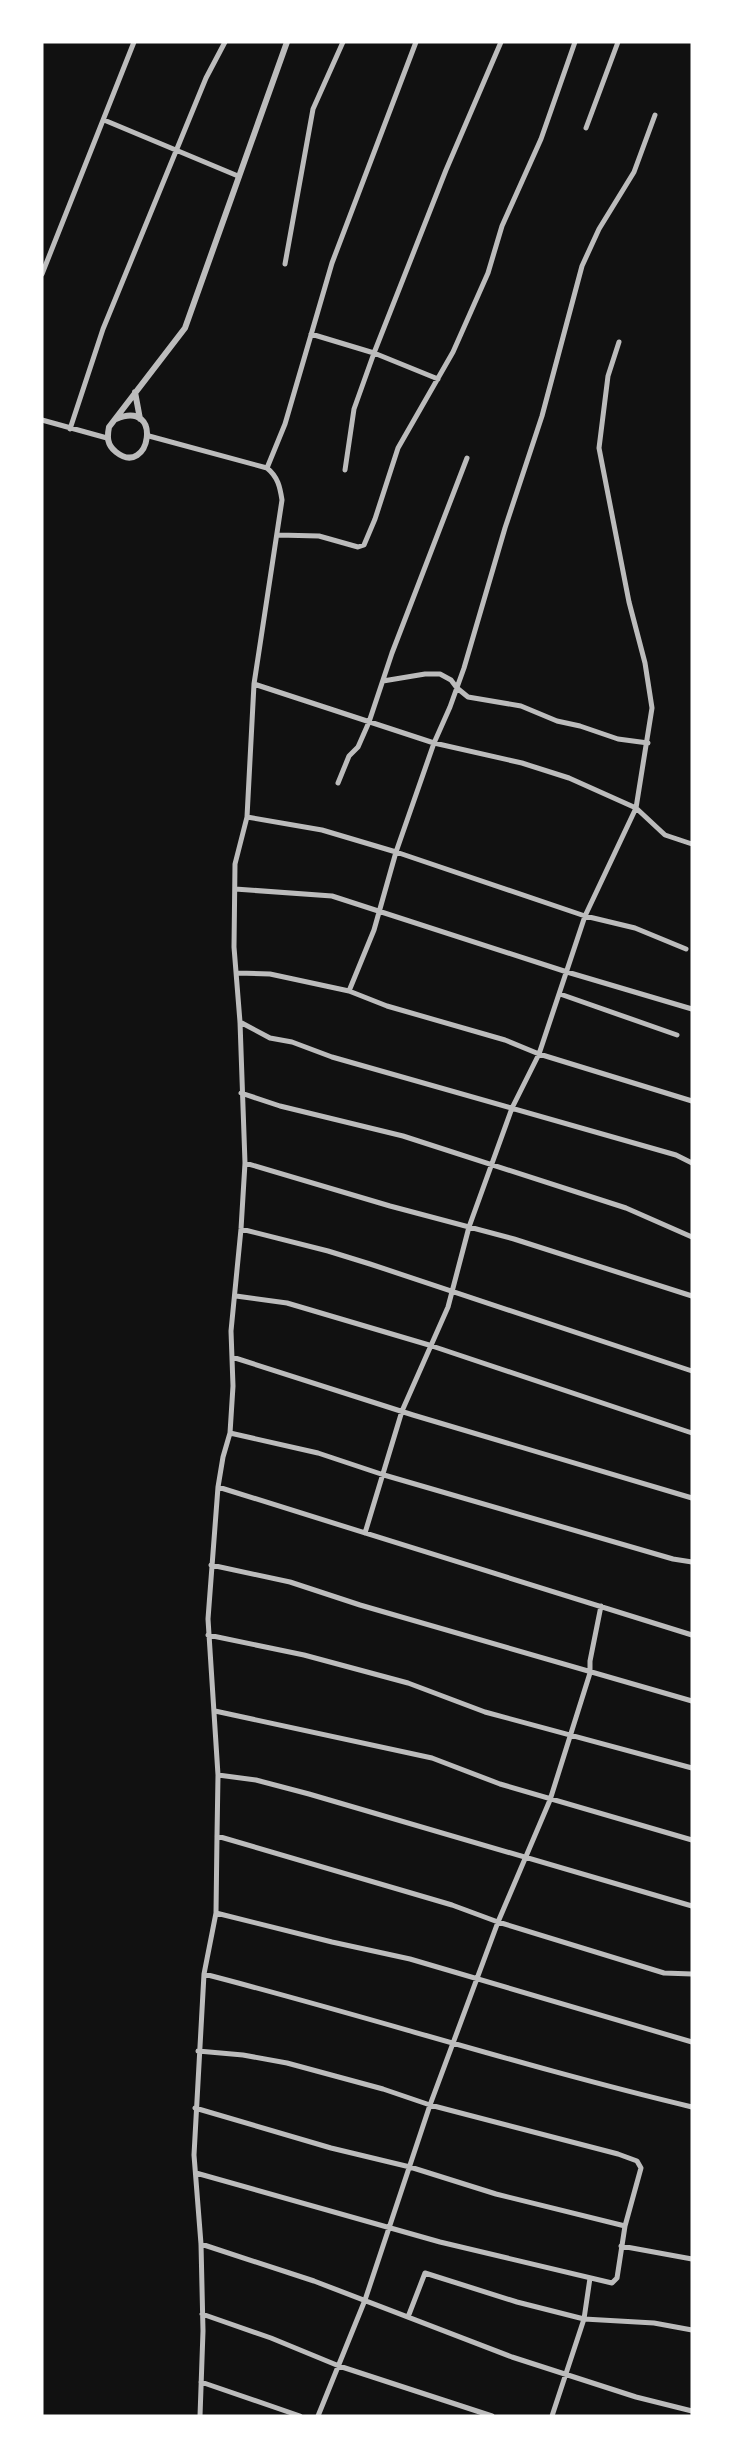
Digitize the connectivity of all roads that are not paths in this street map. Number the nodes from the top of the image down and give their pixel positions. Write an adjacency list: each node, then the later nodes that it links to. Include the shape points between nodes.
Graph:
1 (134, 42): 10 (street)
2 (225, 42): 12 (street)
3 (286, 42): 13 (street)
4 (343, 42): 14 (street, via 313,109)
5 (416, 42): 16 (street, via 332,263)
6 (501, 42): 18 (street)
7 (575, 42): 19 (street, via 541,139 502,226 488,273)
8 (618, 42): 11 (street)
9 (655, 115): 33 (street, via 628,184 582,266 542,416)
10 (104, 120): 12 (street); 15 (street)
11 (586, 128)
12 (176, 150): 13 (street); 24 (street, via 103,329)
13 (238, 176): 20 (street, via 185,328)
14 (285, 264)
15 (42, 274)
16 (311, 334): 18 (street); 28 (street, via 285,424)
17 (619, 342): 36 (street, via 608,376 598,448 645,663 652,708)
18 (374, 353): 19 (street); 29 (street, via 354,409)
19 (438, 379): 30 (street, via 398,448 362,547 319,536)
20 (135, 392): 21 (street); 22 (street)
21 (116, 419): 22 (street); 26 (street)
22 (140, 419): 25 (street)
23 (42, 420): 24 (street)
24 (70, 429): 26 (street)
25 (149, 436): 26 (street, via 146,447 128,457 110,447); 28 (street)
26 (107, 438)
27 (466, 458): 31 (street)
28 (267, 468): 30 (street, via 280,486)
29 (345, 470)
30 (278, 535): 32 (street)
31 (383, 681): 33 (street, via 440,674); 34 (street)
32 (254, 684): 34 (street); 39 (street)
33 (457, 688): 35 (street); 36 (street, via 468,697 521,706 618,739)
34 (369, 722): 35 (street); 37 (street)
35 (434, 743): 38 (street, via 560,775); 41 (street)
36 (648, 743): 38 (street)
37 (338, 783)
38 (636, 808): 40 (street, via 665,835); 44 (street)
39 (247, 817): 41 (street, via 322,830); 42 (street, via 235,864)
40 (692, 844)
41 (396, 852): 43 (street); 44 (street)
42 (235, 889): 43 (street, via 313,893); 47 (street)
43 (380, 910): 46 (street); 48 (street)
44 (585, 916): 45 (street, via 635,928); 46 (street)
45 (686, 949)
46 (567, 972): 49 (street); 50 (street)
47 (237, 973): 48 (street, via 270,974); 51 (street)
48 (349, 992): 53 (street)
49 (560, 994): 52 (street); 53 (street)
50 (692, 1009)
51 (240, 1023): 54 (street); 56 (street, via 270,1038 332,1058)
52 (677, 1035)
53 (539, 1054): 55 (street); 56 (street)
54 (242, 1094): 58 (street); 59 (street)
55 (692, 1101)
56 (512, 1108): 57 (street); 59 (street)
57 (692, 1162)
58 (245, 1163): 60 (street); 61 (street)
59 (492, 1164): 60 (street); 62 (street, via 626,1208)
60 (469, 1227): 63 (street); 65 (street)
61 (242, 1229): 63 (street, via 328,1251); 64 (street)
62 (692, 1237)
63 (453, 1291): 66 (street); 68 (street)
64 (236, 1296): 66 (street, via 287,1303); 67 (street)
65 (692, 1296)
66 (429, 1345): 69 (street); 71 (street)
67 (231, 1357): 69 (street); 70 (street)
68 (692, 1371)
69 (402, 1411): 72 (street); 74 (street)
70 (230, 1433): 72 (street, via 318,1453); 73 (street)
71 (692, 1433)
72 (384, 1475): 75 (street); 76 (street)
73 (218, 1487): 75 (street); 77 (street)
74 (692, 1498)
75 (366, 1533): 78 (street)
76 (692, 1562)
77 (211, 1564): 79 (street); 81 (street, via 290,1582)
78 (601, 1606): 80 (street); 81 (street)
79 (208, 1635): 83 (street); 84 (street, via 408,1683 485,1712)
80 (692, 1635)
81 (590, 1672): 82 (street); 84 (street)
82 (692, 1701)
83 (215, 1711): 86 (street); 87 (street, via 432,1758)
84 (572, 1734): 85 (street); 87 (street)
85 (692, 1768)
86 (218, 1775): 88 (street); 90 (street, via 256,1780)
87 (550, 1800): 89 (street); 90 (street)
88 (217, 1836): 92 (street); 93 (street)
89 (692, 1840)
90 (527, 1857): 91 (street); 93 (street)
91 (692, 1906)
92 (216, 1912): 94 (street); 96 (street)
93 (498, 1922): 95 (street, via 664,1973); 96 (street)
94 (204, 1974): 98 (street); 99 (street)
95 (692, 1974)
96 (477, 1978): 97 (street); 98 (street)
97 (692, 2042)
98 (454, 2044): 100 (street); 101 (street)
99 (198, 2051): 100 (street, via 287,2063); 102 (street)
100 (430, 2105): 103 (street); 105 (street, via 637,2161 641,2168)
101 (692, 2107)
102 (195, 2108): 103 (street); 104 (street)
103 (410, 2167): 105 (street, via 496,2194); 106 (street)
104 (196, 2173): 106 (street); 107 (street)
105 (625, 2226): 108 (street)
106 (389, 2228): 110 (street); 111 (street)
107 (201, 2244): 111 (street); 112 (street)
108 (621, 2246): 109 (street); 110 (street, via 616,2282)
109 (692, 2259)
110 (590, 2278): 114 (street)
111 (365, 2300): 113 (street); 116 (street)
112 (202, 2314): 116 (street); 118 (street)
113 (408, 2317): 114 (street, via 425,2273); 117 (street)
114 (584, 2319): 115 (street, via 654,2323); 117 (street)
115 (692, 2330)
116 (339, 2366): 123 (street); 124 (street)
117 (566, 2375): 119 (street); 125 (street)
118 (201, 2382): 121 (street); 122 (street)
119 (678, 2408): 120 (street); 126 (street)
120 (692, 2411)
121 (200, 2416)
122 (300, 2416)
123 (318, 2416)
124 (492, 2416)
125 (552, 2416)
126 (675, 2416)

